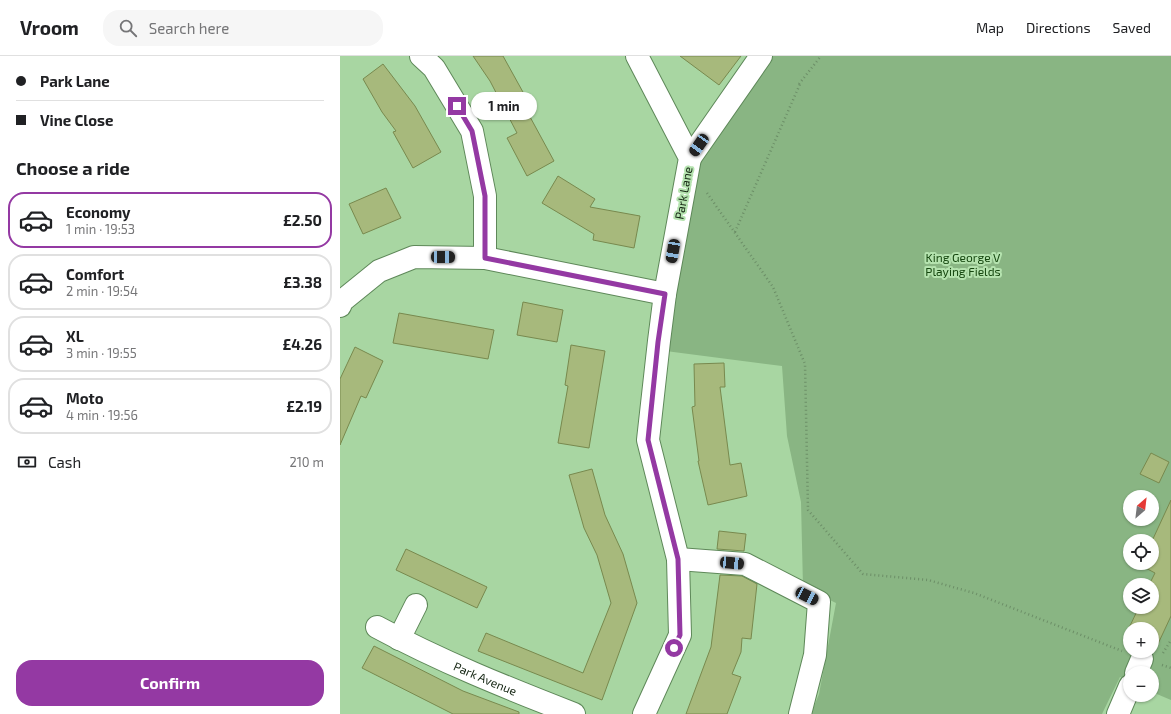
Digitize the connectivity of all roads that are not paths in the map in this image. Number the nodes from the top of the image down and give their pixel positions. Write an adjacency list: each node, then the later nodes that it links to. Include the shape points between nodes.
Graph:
1 (421, 56): 5 (street, via 434,68 472,131 485,196)
2 (636, 56): 4 (street, Park Lane)
3 (761, 56): 4 (street)
4 (689, 162): 6 (street, Park Lane)
5 (485, 258): 6 (street); 7 (street, via 414,257 379,271)
6 (665, 294): 8 (street, Park Lane, via 648,440)
7 (341, 302)
8 (678, 559): 14 (street, Park Lane, via 680,635); 15 (street, via 745,564 819,602 815,655)
9 (416, 605): 11 (street)
10 (377, 627): 11 (street, Park Avenue)
11 (399, 639): 13 (street, Park Avenue, via 498,684)
12 (1123, 702): 16 (street)
13 (574, 714)
14 (644, 714)
15 (800, 714)
16 (1118, 714)

